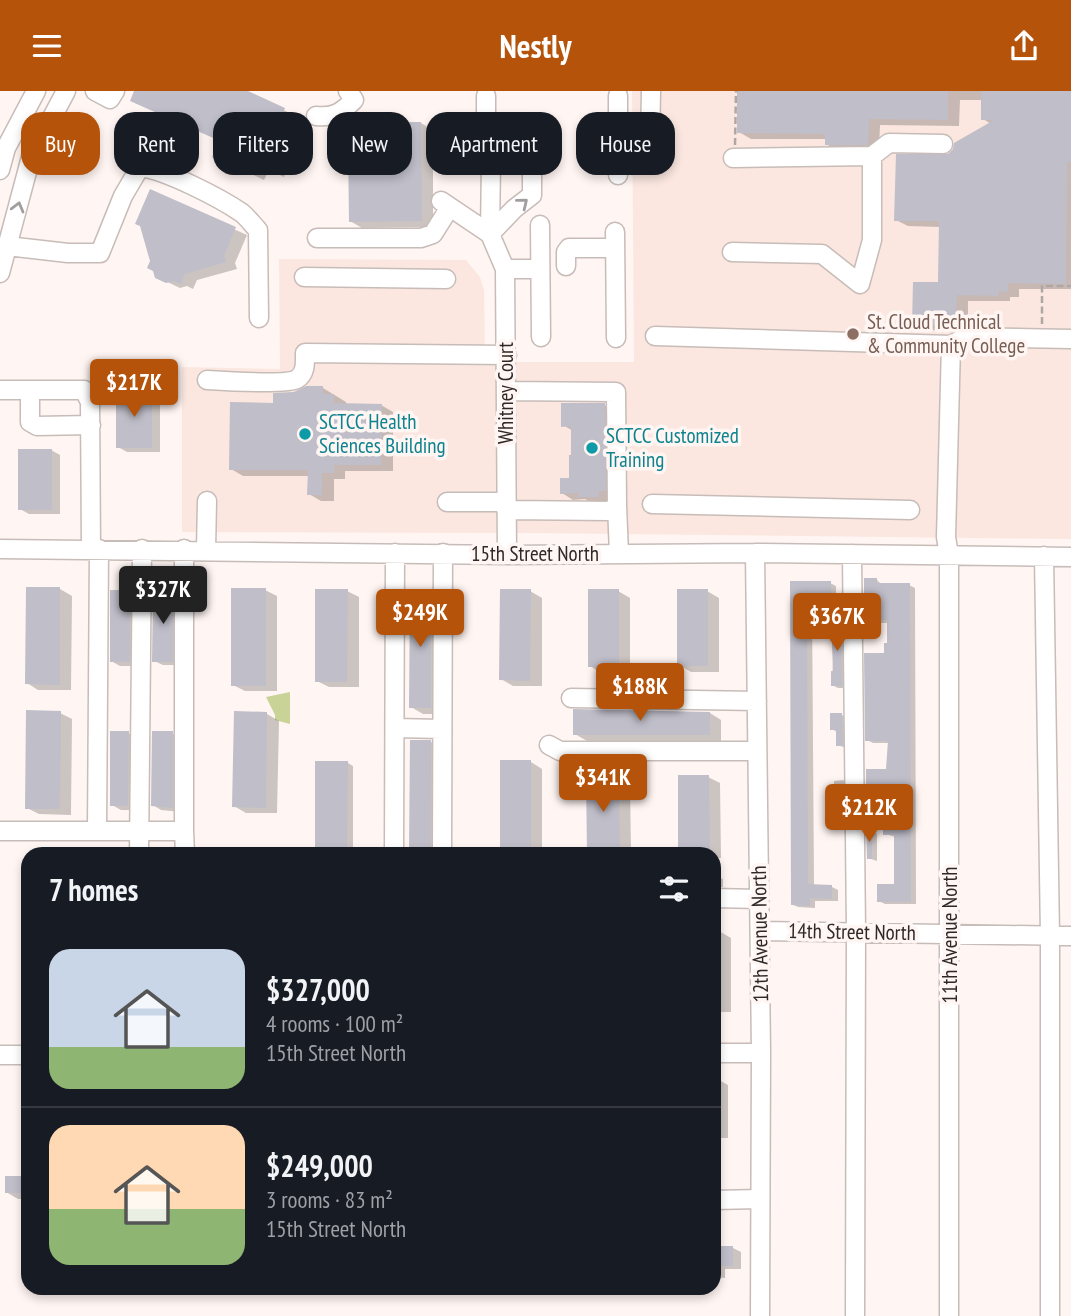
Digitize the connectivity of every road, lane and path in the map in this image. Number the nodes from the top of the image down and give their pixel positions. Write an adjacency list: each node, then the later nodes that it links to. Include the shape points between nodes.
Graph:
1 (36, 91): 16 (street, via 6,148)
2 (66, 91): 21 (street, one-way to 2, via 31,157)
3 (95, 91): 4 (street, via 110,99)
4 (115, 91)
5 (348, 91): 12 (street, via 354,100 340,114)
6 (651, 91): 11 (street)
7 (736, 91): 14 (path)
8 (486, 96): 19 (street)
9 (618, 96): 10 (street)
10 (618, 112)
11 (651, 112)
12 (316, 116)
13 (943, 143): 15 (street, via 889,143)
14 (734, 153): 15 (street)
15 (873, 156): 22 (street, via 872,240 860,284 822,254)
16 (0, 170)
17 (532, 175): 19 (street, one-way to 17, via 533,195)
18 (540, 225): 25 (street)
19 (490, 234): 20 (street, via 445,204 433,234 421,238); 24 (street, Whitney Court)
20 (317, 238)
21 (7, 246): 26 (street); 30 (street, via 100,253 122,196 139,167 150,168 244,214 258,230)
22 (732, 252)
23 (566, 266): 36 (street, via 569,248 615,240)
24 (505, 269): 25 (street); 39 (street, Whitney Court)
25 (540, 269): 35 (street)
26 (0, 273)
27 (304, 277): 28 (street)
28 (446, 279)
29 (1071, 286): 33 (path, via 1042,286)
30 (259, 318)
31 (913, 327): 32 (path)
32 (958, 327)
33 (1042, 327)
34 (654, 336): 38 (street)
35 (541, 337)
36 (616, 338)
37 (1071, 338): 38 (street, via 966,337)
38 (951, 345): 62 (street, 11th Avenue North)
39 (507, 355): 40 (street, via 305,353 305,370 297,379); 43 (street, Whitney Court)
40 (208, 380)
41 (0, 390): 42 (street)
42 (30, 390): 44 (street, via 84,390 90,402); 44 (street, via 30,422 37,426)
43 (507, 391): 48 (street, via 616,392); 49 (street, Whitney Court)
44 (90, 425): 52 (street)
45 (207, 501): 55 (street)
46 (447, 502): 49 (street)
47 (652, 504): 50 (street)
48 (617, 505): 49 (street, via 610,511); 59 (street)
49 (506, 506): 61 (street, Whitney Court)
50 (910, 510)
51 (0, 548): 52 (street, 15th Street North)
52 (95, 549): 53 (street, 15th Street North); 72 (street)
53 (142, 549): 54 (street, 15th Street North); 73 (street)
54 (184, 549): 55 (street, 15th Street North); 74 (street)
55 (206, 549): 56 (street, 15th Street North)
56 (395, 553): 57 (street, 15th Street North); 67 (street)
57 (443, 553): 61 (street, 15th Street North); 68 (street)
58 (755, 553): 59 (street, 15th Street North); 60 (street, 15th Street North); 66 (street, 12th Avenue North)
59 (619, 554): 61 (street, 15th Street North)
60 (852, 554): 62 (street, 15th Street North); 82 (street)
61 (507, 555)
62 (949, 555): 63 (street, 15th Street North); 83 (street, 11th Avenue North)
63 (1044, 556): 64 (street, 15th Street North); 84 (street)
64 (1071, 557)
65 (571, 698): 66 (street)
66 (757, 701): 70 (street, 12th Avenue North)
67 (395, 728): 68 (street); 77 (street)
68 (442, 729): 78 (street)
69 (549, 745): 70 (street, via 560,751)
70 (758, 751): 80 (street, 12th Avenue North)
71 (0, 831): 72 (street)
72 (97, 831): 73 (street)
73 (139, 831): 74 (street); 75 (street)
74 (184, 831): 76 (street)
75 (139, 847)
76 (185, 847)
77 (394, 847)
78 (442, 847)
79 (721, 898): 80 (street)
80 (759, 899): 81 (street, 12th Avenue North)
81 (760, 931): 82 (street, 14th Street North); 87 (street, 12th Avenue North)
82 (856, 932): 83 (street, 14th Street North); 93 (street)
83 (950, 933): 84 (street, 14th Street North); 94 (street, 11th Avenue North)
84 (1050, 936): 85 (street, 14th Street North); 95 (street)
85 (1071, 936)
86 (721, 1053): 87 (street)
87 (761, 1053): 91 (street, 12th Avenue North)
88 (0, 1055): 89 (street)
89 (21, 1055)
90 (721, 1199): 91 (street)
91 (760, 1199): 92 (street, 12th Avenue North)
92 (760, 1316)
93 (855, 1316)
94 (949, 1316)
95 (1050, 1316)

